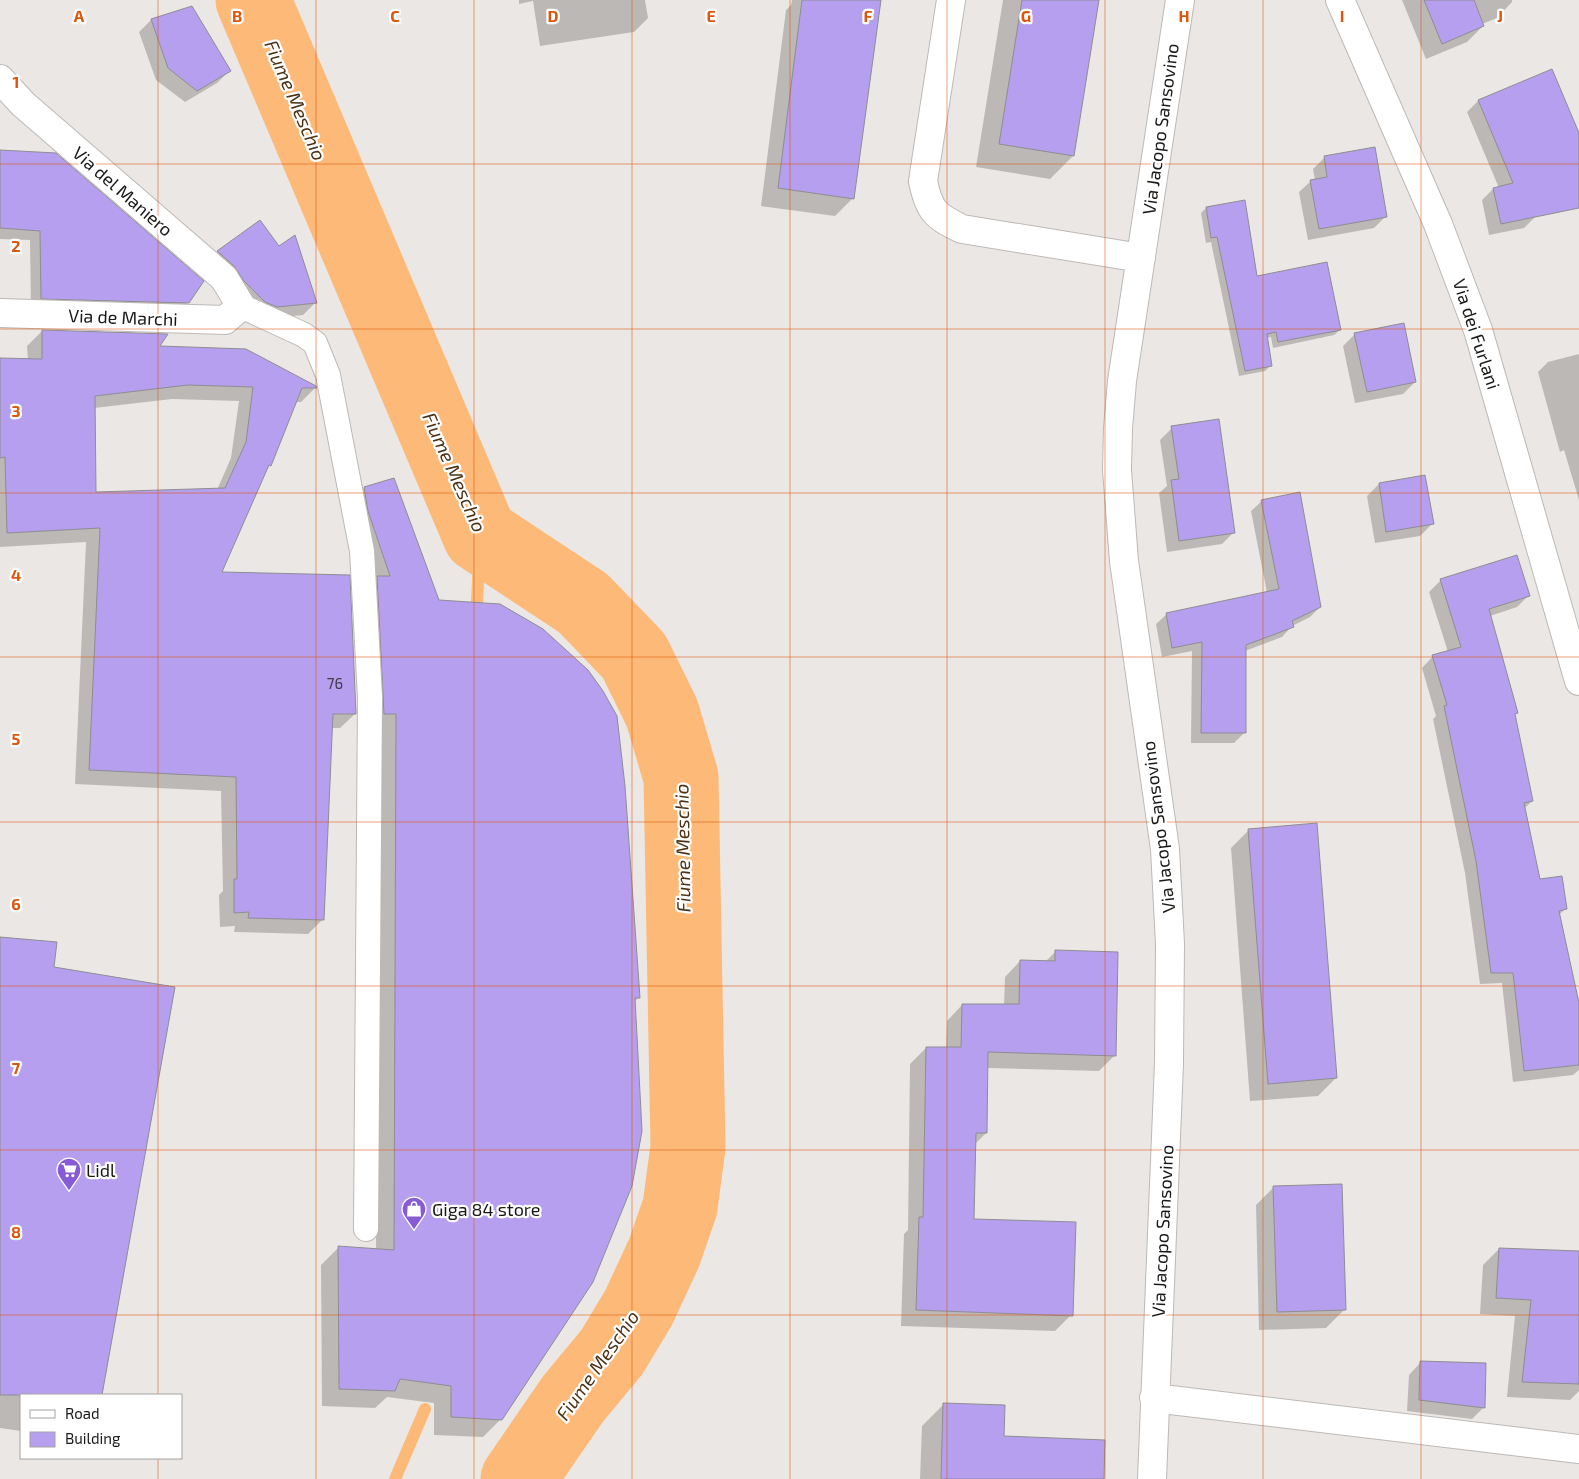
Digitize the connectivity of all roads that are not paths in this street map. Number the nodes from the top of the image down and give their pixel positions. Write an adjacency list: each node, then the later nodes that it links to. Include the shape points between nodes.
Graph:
1 (951, 0): 5 (street, via 924,181 927,203 940,218 962,229)
2 (1180, 0): 5 (street, Via Jacopo Sansovino)
3 (1340, 0): 8 (street, Via dei Furlani, via 1438,224 1478,330)
4 (0, 79): 6 (street, Via del Maniero, via 24,104 224,278)
5 (1141, 258): 10 (street, Via Jacopo Sansovino, via 1122,380 1117,470 1128,588 1164,849 1170,944 1169,1063)
6 (242, 306): 7 (street, Via de Marchi, via 225,320); 9 (lane, via 315,343 328,375 362,551 370,697)
7 (0, 313)
8 (1579, 681)
9 (366, 1229)
10 (1154, 1398): 11 (street); 12 (street, Via Jacopo Sansovino)
11 (1579, 1448)
12 (1152, 1479)

